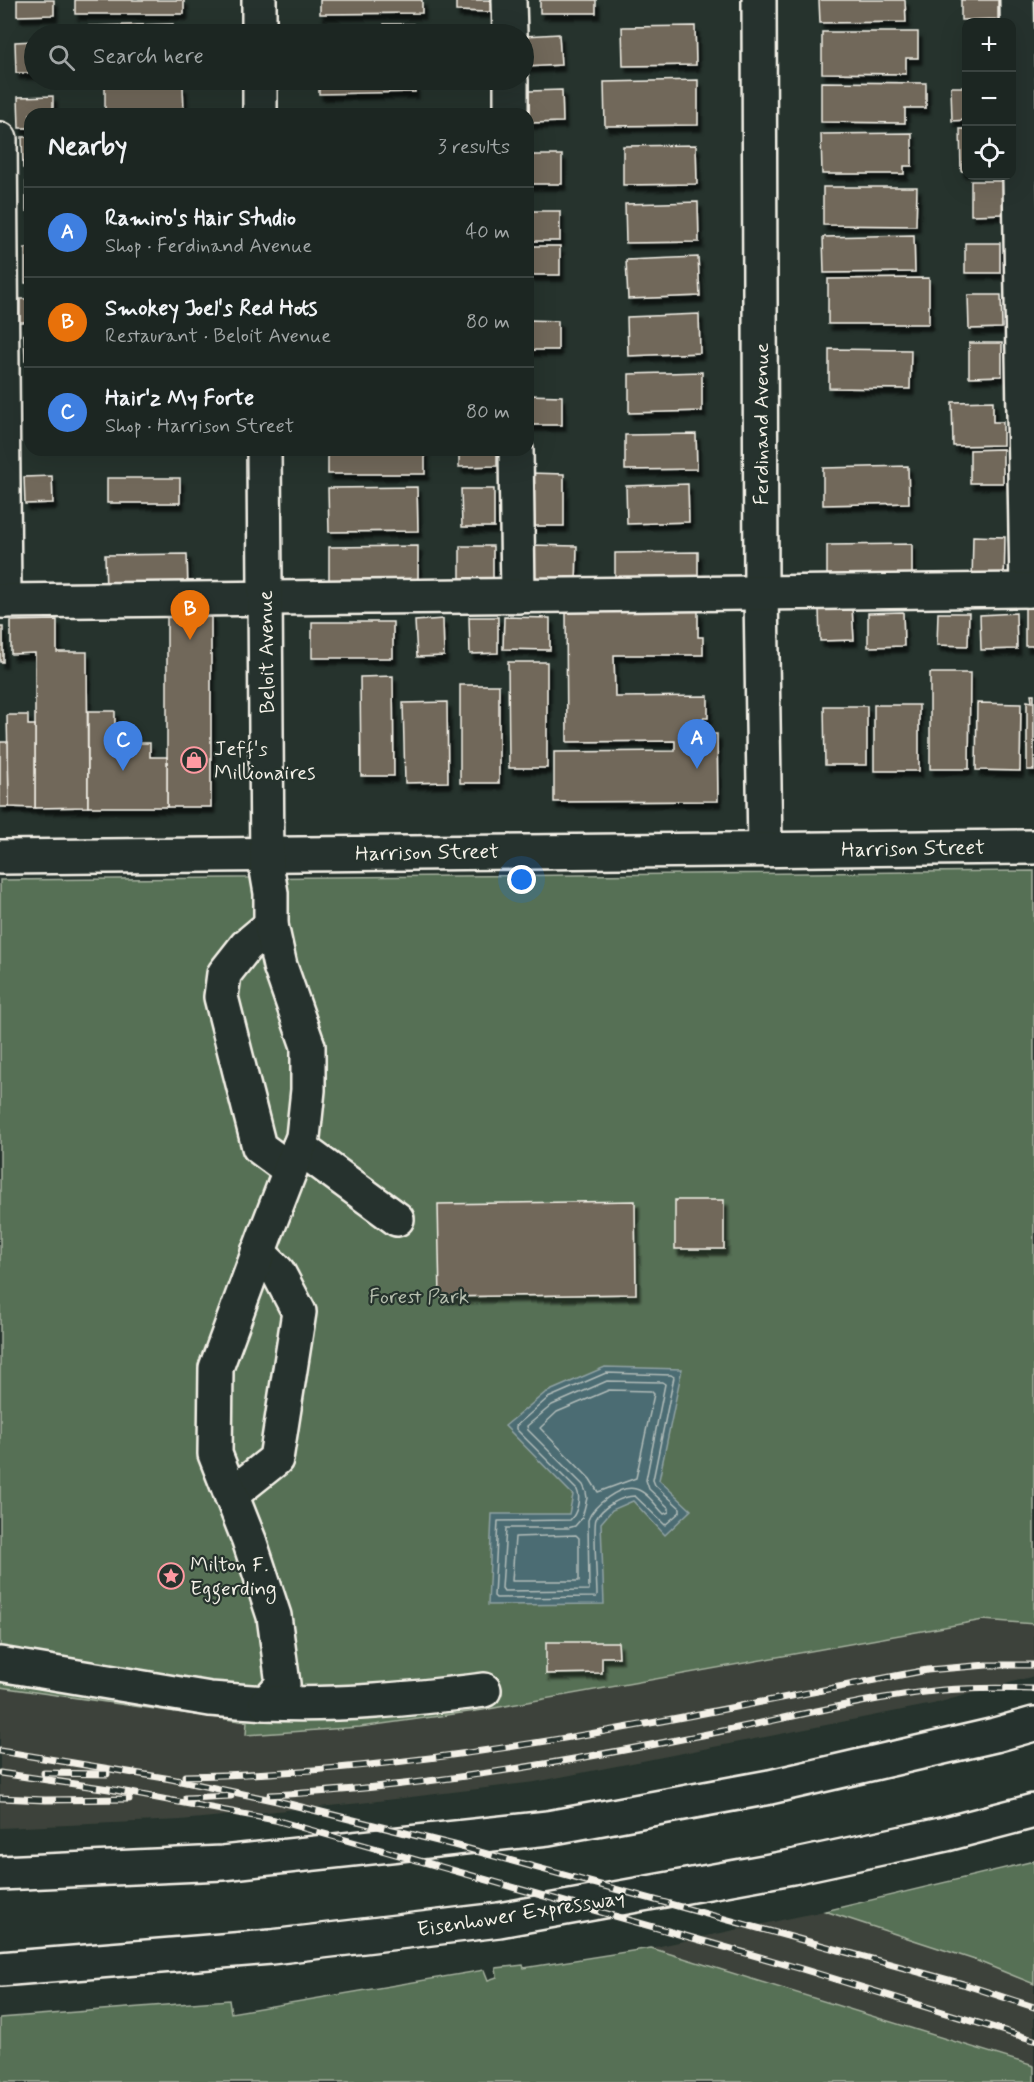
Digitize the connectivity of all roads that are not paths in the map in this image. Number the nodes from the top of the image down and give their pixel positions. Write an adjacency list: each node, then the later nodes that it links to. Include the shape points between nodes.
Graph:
1 (259, 0): 5 (main road)
2 (510, 0): 6 (main road)
3 (759, 0): 15 (main road, Ferdinand Avenue)
4 (1017, 0): 14 (main road)
5 (260, 24)
6 (510, 24)
7 (260, 90): 9 (main road)
8 (511, 90): 10 (main road)
9 (260, 108)
10 (511, 108)
11 (0, 139): 18 (main road)
12 (264, 456): 17 (main road, Beloit Avenue)
13 (516, 456): 16 (main road)
14 (1030, 590): 15 (main road)
15 (761, 593): 16 (main road); 20 (main road, Ferdinand Avenue)
16 (518, 596): 17 (main road)
17 (265, 598): 18 (main road); 21 (main road, Beloit Avenue)
18 (2, 602)
19 (1034, 847): 20 (main road, Harrison Street)
20 (765, 849): 21 (main road, Harrison Street)
21 (268, 854): 22 (main road, Harrison Street); 23 (main road, Beloit Avenue)
22 (0, 857)
23 (271, 925): 24 (main road, Beloit Avenue, via 280,966 308,1046 303,1137); 24 (main road, via 246,946 224,974 221,998 259,1147)
24 (295, 1158): 25 (main road); 26 (main road, Beloit Avenue)
25 (397, 1220)
26 (258, 1252): 27 (main road, Beloit Avenue, via 216,1368 215,1454); 27 (main road, via 278,1272 299,1312 276,1459)
27 (231, 1495): 30 (main road, Beloit Avenue, via 274,1616 283,1684)
28 (0, 1664): 30 (main road, via 210,1700)
29 (484, 1690): 30 (main road, via 389,1701)
30 (266, 1703)
31 (1034, 1724): 33 (main road, via 770,1788 548,1828 222,1863)
32 (1034, 1811): 34 (main road, Eisenhower Expressway, via 792,1867 499,1920 271,1947)
33 (0, 1874)
34 (0, 1969)

